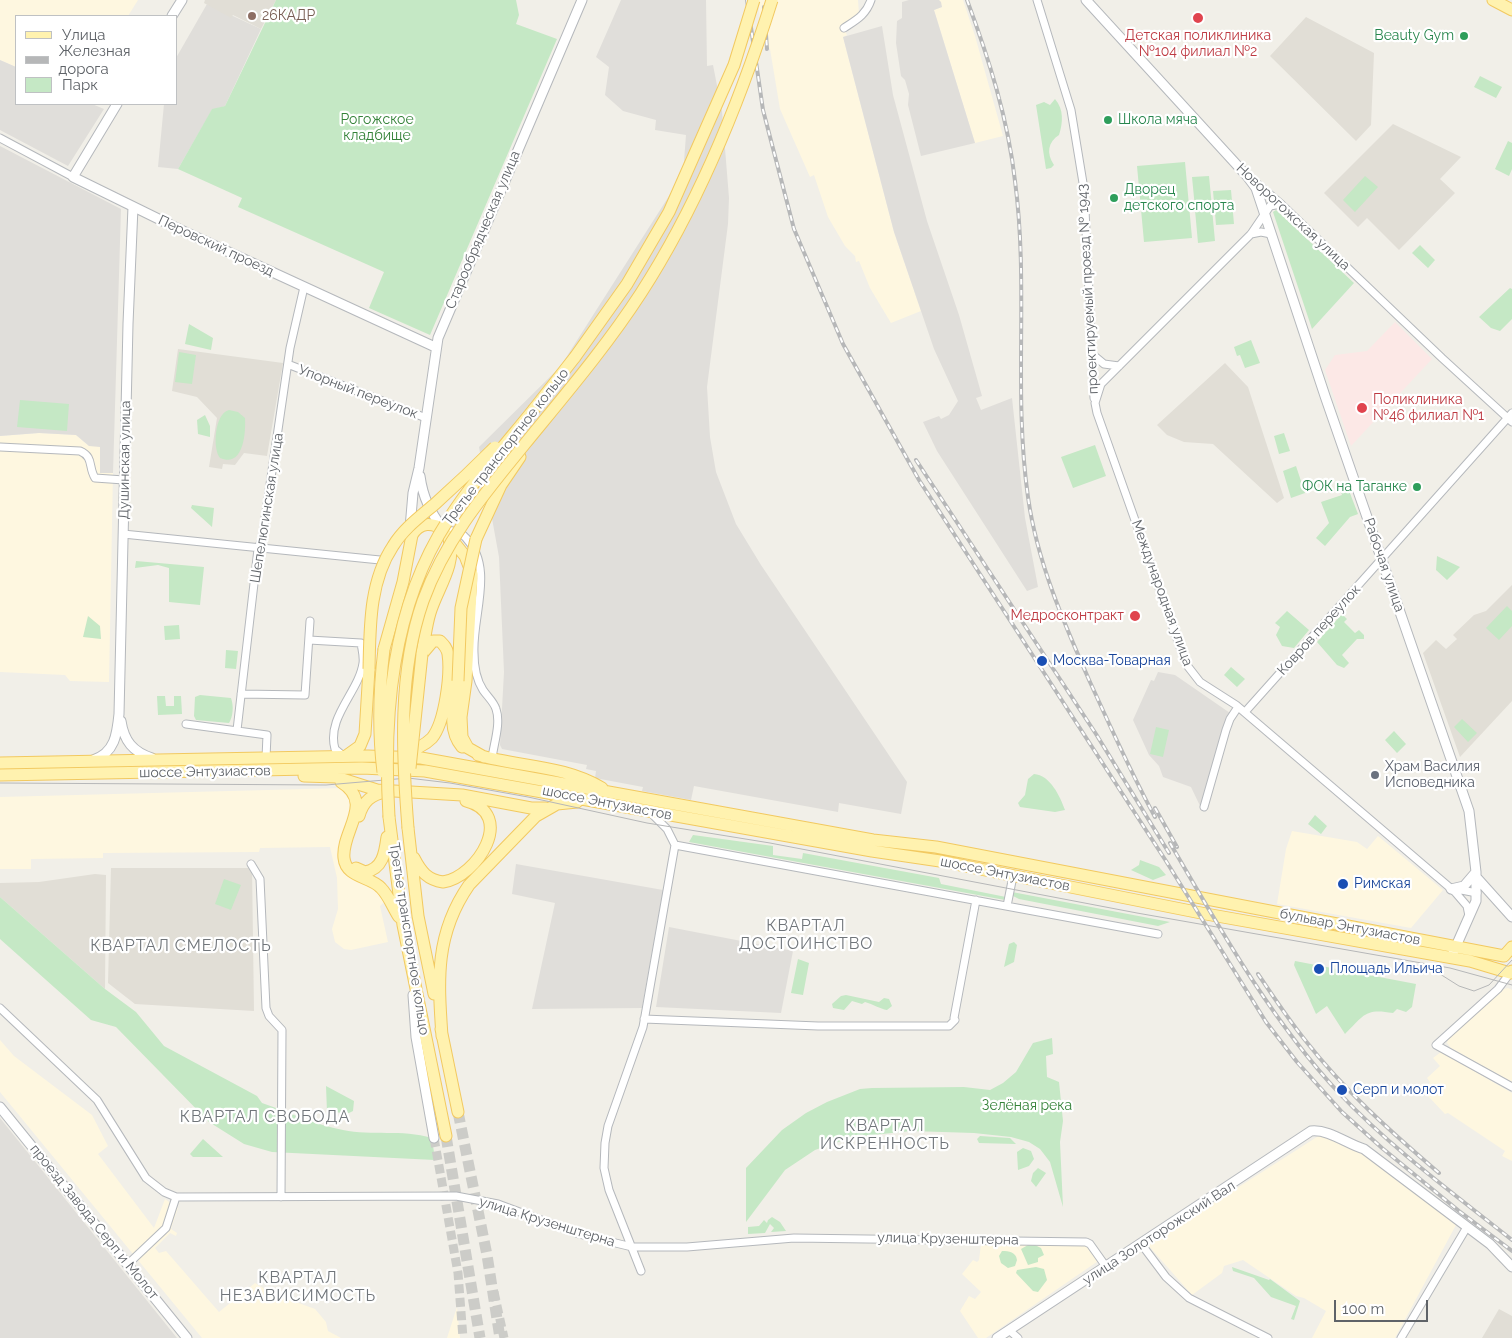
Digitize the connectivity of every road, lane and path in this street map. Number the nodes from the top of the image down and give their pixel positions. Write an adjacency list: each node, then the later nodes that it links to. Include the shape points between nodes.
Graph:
1 (182, 0): 10 (street)
2 (580, 0): 22 (street, Старообрядческая улица)
3 (754, 0): 27 (main road, Третье транспортное кольцо, bridge, via 734,64 670,212 627,284)
4 (772, 0): 30 (main road, Третье транспортное кольцо, bridge, via 748,76 683,222 641,294)
5 (870, 0): 11 (street, via 868,9 860,18)
6 (1037, 0): 23 (street, проектируемый проезд № 1943, via 1071,110 1084,189)
7 (1086, 0): 14 (street, Новорогожская улица)
8 (1493, 0): 9 (main road)
9 (1512, 10)
10 (173, 15)
11 (844, 28)
12 (116, 105): 15 (street)
13 (0, 138): 15 (street, Перовский проезд)
14 (1248, 176): 16 (street, Новорогожская улица); 18 (street, Рабочая улица, via 1256,188)
15 (73, 177): 17 (street, Перовский проезд)
16 (1281, 204): 18 (street, via 1270,206); 28 (street, Новорогожская улица, via 1442,358)
17 (133, 207): 21 (street, Перовский проезд); 33 (street, Душинская улица)
18 (1264, 213): 19 (street); 20 (street, Рабочая улица)
19 (1251, 234): 20 (street); 25 (street)
20 (1271, 234): 39 (street, Рабочая улица)
21 (304, 287): 22 (street, Перовский проезд); 24 (street, Шепелюгинская улица, via 290,348)
22 (436, 347): 29 (street, Старообрядческая улица)
23 (1092, 354): 25 (street, via 1104,364); 26 (street, проектируемый проезд № 1943)
24 (290, 366): 29 (street, Упорный переулок); 36 (street, Шепелюгинская улица)
25 (1119, 366): 26 (street, via 1101,384)
26 (1095, 403): 44 (street, Международная улица, via 1186,664 1200,682)
27 (534, 409): 49 (main road, bridge, via 409,526 392,546 375,590 365,734 358,749); 62 (main road, Третье транспортное кольцо, bridge, via 447,521 410,598 391,691)
28 (1511, 417): 39 (street, Ковров переулок, via 1423,510)
29 (426, 418): 32 (street, Старообрядческая улица)
30 (545, 419): 51 (main road, bridge, via 501,485 476,539 461,608 453,733 462,748); 64 (main road, Третье транспортное кольцо, bridge, via 460,527 443,555 423,602 412,643 405,694)
31 (0, 447): 33 (street, via 80,451 90,459 95,478)
32 (420, 468): 34 (street, Старообрядческая улица, via 422,495); 37 (street, Старообрядческая улица, via 414,493)
33 (124, 480): 35 (street, Душинская улица)
34 (446, 533): 37 (main road, via 428,524 420,526 412,536); 42 (main road, via 452,555 430,614); 51 (main road, via 466,556 472,574 462,737 468,748); 51 (street, via 451,530 463,534 479,559 481,576 474,653 481,687 496,707 497,717)
35 (123, 534): 36 (street); 46 (street, Душинская улица)
36 (258, 548): 38 (street); 43 (street, Шепелюгинская улица)
37 (409, 548): 62 (main road, bridge, via 380,677 380,744)
38 (380, 560)
39 (1382, 560): 45 (street, Ковров переулок); 72 (street, Рабочая улица, via 1469,811)
40 (310, 621): 41 (street)
41 (308, 640): 43 (street, via 305,695); 49 (street, via 361,643 363,664 338,716 333,740 335,749)
42 (422, 654): 50 (main road, via 433,641 445,645 448,663 440,722 431,739 410,751); 64 (main road, bridge)
43 (241, 694): 48 (street, Шепелюгинская улица)
44 (1238, 707): 45 (street, Международная улица); 65 (street, via 1226,730)
45 (1245, 712): 74 (street, Международная улица)
46 (119, 714): 53 (street, Душинская улица, via 131,746); 54 (street, Душинская улица, via 112,748)
47 (186, 724): 48 (street)
48 (237, 730): 52 (street, via 267,734)
49 (344, 756): 50 (main road, шоссе Энтузиастов); 52 (main road, шоссе Энтузиастов)
50 (386, 756): 61 (main road, шоссе Энтузиастов, via 458,764)
51 (488, 757): 61 (main road, via 579,777)
52 (266, 758): 53 (main road, шоссе Энтузиастов)
53 (156, 760): 54 (main road, шоссе Энтузиастов)
54 (91, 761): 55 (main road, шоссе Энтузиастов)
55 (0, 763)
56 (262, 770): 57 (main road, шоссе Энтузиастов); 58 (main road); 63 (main road, шоссе Энтузиастов, via 362,768 425,771)
57 (0, 776)
58 (322, 778): 59 (main road, via 341,778 378,790); 84 (main road, via 347,785 356,802 356,814 344,853 347,867 382,888)
59 (403, 790): 60 (main road); 68 (main road, via 375,794 365,803 349,854 350,862 356,868 369,871 380,865 386,847)
60 (440, 794): 66 (main road); 69 (main road, via 479,806 489,819 492,828 488,843 475,862 450,881 431,879 416,863)
61 (612, 794): 77 (main road, шоссе Энтузиастов, via 873,840 936,847)
62 (388, 801): 68 (main road, Третье транспортное кольцо, bridge)
63 (600, 802): 66 (main road, via 566,802); 67 (main road, шоссе Энтузиастов)
64 (406, 805): 69 (main road, Третье транспортное кольцо, bridge)
65 (1204, 806)
66 (546, 808): 92 (main road, via 469,885 456,906 445,932 440,959)
67 (649, 811): 70 (street, via 667,829); 73 (main road, шоссе Энтузиастов)
68 (389, 817): 84 (main road, Третье транспортное кольцо)
69 (408, 828): 92 (main road, Третье транспортное кольцо, via 418,916)
70 (675, 845): 79 (street); 91 (street)
71 (251, 864): 98 (street, via 260,879 266,1008 282,1030)
72 (1476, 875): 74 (street, via 1464,886); 75 (street, Рабочая улица); 78 (street)
73 (1013, 876): 80 (street); 81 (main road, шоссе Энтузиастов)
74 (1451, 888): 75 (street); 76 (street, Международная улица)
75 (1477, 893): 76 (street, via 1469,899); 78 (street); 83 (street, Рабочая улица)
76 (1459, 896): 83 (street, Международная улица, via 1467,906)
77 (1196, 898): 86 (main road, бульвар Энтузиастов)
78 (1493, 898): 82 (street)
79 (976, 900): 80 (street); 91 (street, via 955,1019 949,1026 818,1026)
80 (1007, 906): 85 (street)
81 (1206, 914): 88 (main road, бульвар Энтузиастов)
82 (1512, 918)
83 (1469, 921): 86 (street, Рабочая улица)
84 (403, 925): 96 (main road, Третье транспортное кольцо)
85 (1158, 934)
86 (1454, 946): 87 (main road, бульвар Энтузиастов, via 1504,956); 88 (street, Рабочая улица)
87 (1512, 947)
88 (1452, 958): 89 (main road, бульвар Энтузиастов)
89 (1511, 972): 93 (street, via 1498,989 1436,1045)
90 (0, 1008): 97 (street, улица Крузенштерна, via 97,1100 146,1178)
91 (644, 1019): 101 (street, via 605,1143 604,1168 609,1190)
92 (442, 1036): 95 (main road, Третье транспортное кольцо)
93 (1512, 1087)
94 (0, 1107): 102 (street, проезд Завода Серп и Молот)
95 (458, 1112)
96 (440, 1137)
97 (176, 1197): 98 (street, улица Крузенштерна); 102 (street, via 166,1228)
98 (281, 1197): 101 (street, улица Крузенштерна, via 456,1196 498,1204 579,1234)
99 (1468, 1227): 100 (street, улица Золоторожский Вал, via 1364,1149 1320,1130 1311,1131); 103 (street); 111 (street)
100 (1142, 1245): 104 (street, улица Золоторожский Вал); 110 (street, via 1166,1277 1189,1298)
101 (632, 1247): 104 (street, улица Крузенштерна, via 794,1238 1066,1241 1090,1244); 105 (street)
102 (128, 1264): 107 (street, проезд Завода Серп и Молот)
103 (1512, 1267)
104 (1107, 1268): 106 (street, улица Золоторожский Вал)
105 (641, 1271)
106 (1009, 1330): 108 (street, улица Золоторожский Вал); 109 (street)
107 (187, 1338)
108 (997, 1338)
109 (1018, 1338)
110 (1268, 1338)
111 (1401, 1338)

